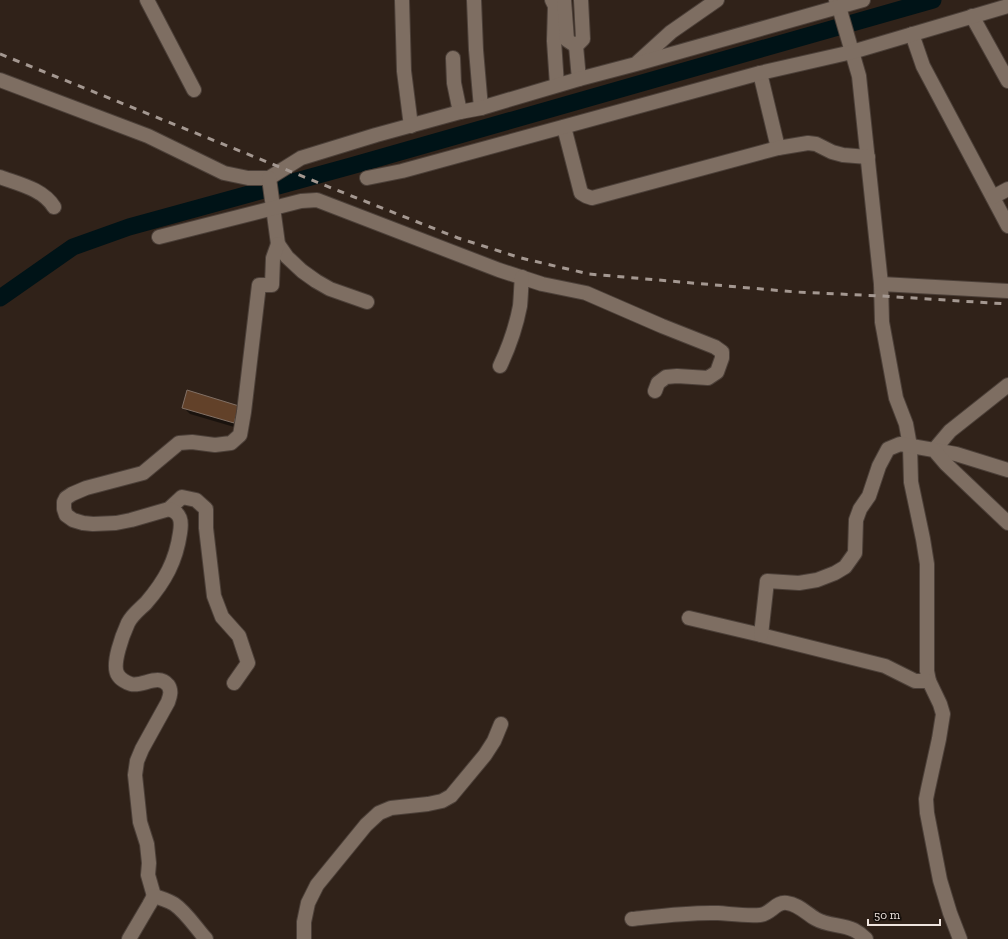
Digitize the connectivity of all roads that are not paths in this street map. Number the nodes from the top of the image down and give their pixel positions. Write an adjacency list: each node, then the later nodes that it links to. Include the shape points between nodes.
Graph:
1 (147, 0): 22 (street)
2 (402, 0): 25 (street, via 404,70)
3 (474, 0): 23 (street)
4 (552, 0): 21 (street, via 555,6)
5 (564, 0): 13 (street, via 567,40)
6 (580, 0): 13 (street, via 583,39)
7 (717, 0): 16 (street, via 671,32)
8 (863, 0): 10 (street)
9 (1008, 6): 11 (street)
10 (838, 8): 14 (street); 16 (street)
11 (972, 16): 12 (street); 20 (street)
12 (912, 34): 14 (street); 33 (street, via 923,66)
13 (576, 46): 18 (street)
14 (851, 49): 17 (street); 28 (street, via 859,76)
15 (453, 58): 24 (street, via 454,83)
16 (636, 64): 18 (street)
17 (760, 73): 26 (street); 27 (street)
18 (580, 79): 21 (street)
19 (0, 80): 31 (street, via 148,136 224,173)
20 (1008, 81)
21 (557, 85): 23 (street)
22 (194, 90)
23 (481, 108): 24 (street)
24 (460, 112): 25 (street)
25 (412, 126): 31 (street, via 301,158)
26 (564, 127): 27 (street, via 582,193 592,198); 30 (street)
27 (778, 148): 28 (street, via 808,143 844,155)
28 (868, 157): 40 (street)
29 (0, 177): 35 (street, via 40,193 51,201)
30 (367, 178)
31 (270, 181): 34 (street)
32 (1008, 189): 33 (street)
33 (993, 197): 36 (street)
34 (273, 206): 37 (street); 38 (street); 39 (street, via 317,200)
35 (54, 207)
36 (1008, 226)
37 (159, 237)
38 (278, 244): 42 (street, via 287,257 316,281 330,289); 49 (street, via 273,258 272,285 259,285 240,435 231,443 179,444 143,473 86,488 72,494 64,502 66,515 73,520 93,524 132,520)
39 (522, 277): 43 (street, via 516,326); 45 (street, via 586,293 716,347 722,352 717,372 708,378 666,377)
40 (881, 284): 41 (street); 46 (street, via 885,341 896,398 906,424)
41 (1008, 291)
42 (367, 302)
43 (500, 366)
44 (1008, 385): 47 (street, via 950,431)
45 (654, 391)
46 (910, 446): 47 (street); 52 (street, via 900,444 888,449 869,496 860,509 856,520 855,553 845,567 817,580 767,581); 53 (street, via 911,482 926,564 926,659)
47 (934, 450): 48 (street); 50 (street)
48 (1008, 470)
49 (169, 509): 54 (street, via 182,497 196,500 206,509 214,596 222,617 239,636 248,663); 56 (street, via 175,511 181,519 179,544 173,563 157,590 129,622 117,653 116,665 118,675 130,684 161,680 167,684 171,695 142,749 135,775 140,822 147,844 148,875)
50 (1008, 523)
51 (689, 618): 52 (street)
52 (761, 635): 53 (street, via 885,666 915,681)
53 (929, 681): 62 (street, via 943,714 926,799 927,813 940,880)
54 (234, 684)
55 (501, 724): 60 (street, via 485,755 451,796 428,804 391,808 379,813 366,825 317,885 308,903)
56 (154, 896): 58 (street); 59 (street, via 175,904)
57 (632, 919): 61 (street, via 717,913 762,915 785,902 802,908 818,920 855,930)
58 (129, 939)
59 (206, 939)
60 (304, 939)
61 (866, 939)
62 (959, 939)

